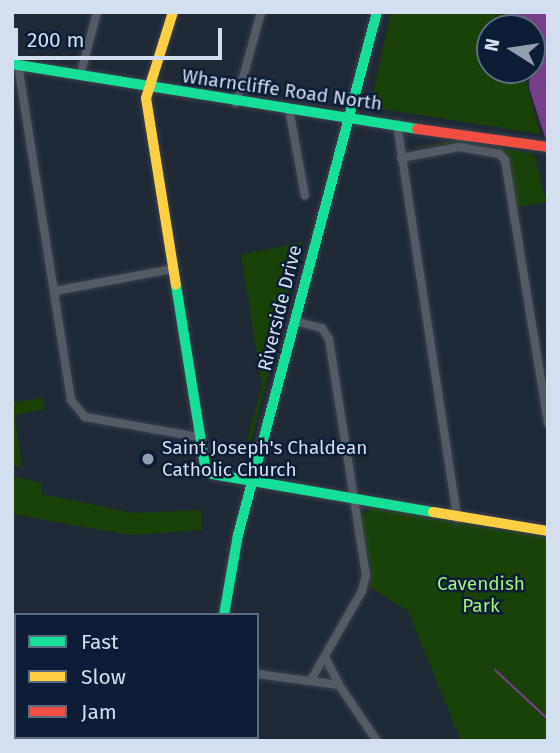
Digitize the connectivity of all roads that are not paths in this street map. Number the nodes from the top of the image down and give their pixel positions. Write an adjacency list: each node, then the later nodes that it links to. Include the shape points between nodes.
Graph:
1 (97, 12): 6 (street)
2 (173, 12): 7 (main road)
3 (261, 12): 8 (street)
4 (377, 12): 10 (main road, Riverside Drive)
5 (15, 64): 6 (main road, Wharncliffe Road North); 16 (street)
6 (80, 76): 7 (main road, Wharncliffe Road North)
7 (149, 88): 8 (main road, Wharncliffe Road North); 15 (main road, via 149,125)
8 (236, 103): 9 (main road, Wharncliffe Road North)
9 (289, 109): 10 (main road, Wharncliffe Road North); 14 (street)
10 (348, 117): 11 (main road, Wharncliffe Road North); 17 (main road, Riverside Drive)
11 (397, 124): 12 (main road, Wharncliffe Road North); 13 (street)
12 (548, 147)
13 (401, 158): 18 (street, via 459,147 499,154 505,160); 22 (street)
14 (305, 197)
15 (172, 269): 16 (street); 19 (main road)
16 (55, 291): 19 (street, via 71,400 77,413)
17 (295, 321): 20 (main road, Riverside Drive); 21 (street, via 322,328 329,339)
18 (548, 424)
19 (199, 437): 20 (main road, via 205,467 212,474)
20 (252, 482): 21 (main road); 24 (main road, Riverside Drive)
21 (353, 501): 22 (main road); 25 (street, via 366,575 362,592)
22 (457, 518): 23 (main road)
23 (548, 531)
24 (224, 613)
25 (324, 657): 27 (street); 28 (street)
26 (259, 674): 27 (street)
27 (311, 680): 28 (street)
28 (339, 685): 29 (street)
29 (377, 741)

